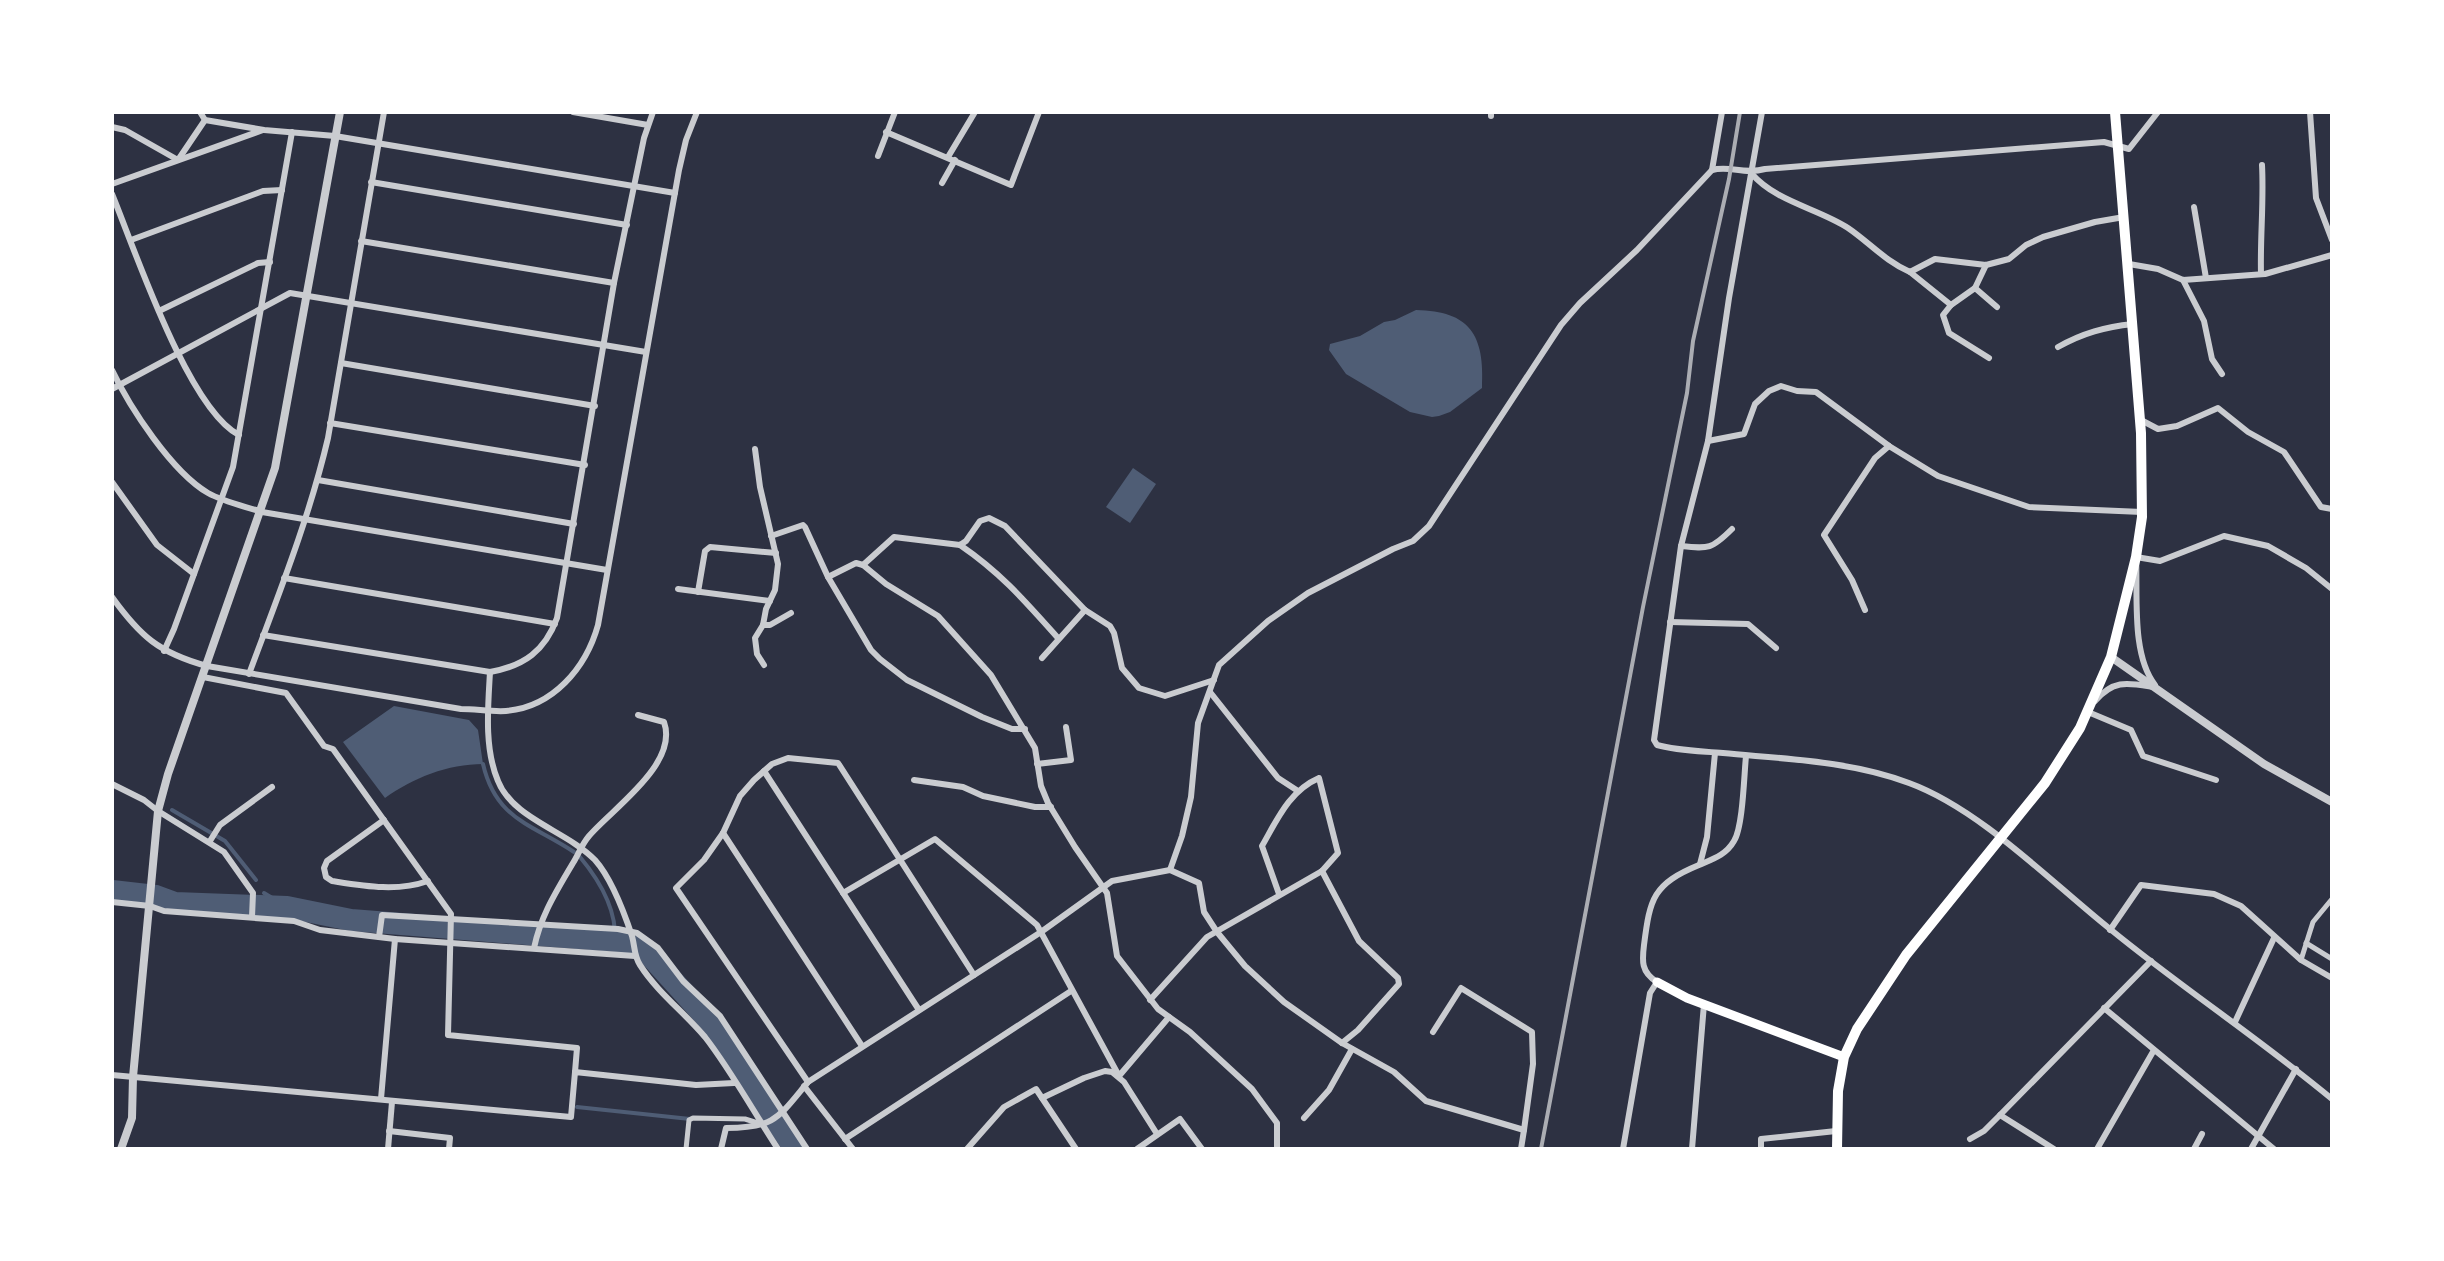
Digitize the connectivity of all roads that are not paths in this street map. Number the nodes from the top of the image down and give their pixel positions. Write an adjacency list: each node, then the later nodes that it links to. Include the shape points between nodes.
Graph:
1 (200, 112): 15 (street)
2 (340, 112): 21 (street)
3 (384, 112): 22 (street)
4 (573, 112): 16 (street)
5 (653, 112): 16 (street)
6 (697, 112): 35 (street)
7 (895, 112): 20 (street)
8 (975, 112): 25 (street)
9 (1039, 112): 25 (street, via 1011,185)
10 (1722, 112): 28 (street)
11 (1762, 112): 29 (street)
12 (2115, 112): 23 (highway)
13 (2158, 112): 23 (street, via 2129,149)
14 (2310, 112): 41 (street, via 2316,198)
15 (205, 120): 18 (street); 26 (street)
16 (648, 125): 33 (street)
17 (112, 127): 26 (street)
18 (264, 130): 19 (street); 26 (street)
19 (292, 132): 21 (street); 34 (street)
20 (886, 132): 24 (street); 25 (street)
21 (335, 136): 22 (street); 53 (street)
22 (378, 143): 30 (street); 33 (street)
23 (2118, 147): 29 (street, via 2104,142); 38 (highway)
24 (878, 156)
25 (952, 158): 31 (street)
26 (178, 160): 32 (street)
27 (2262, 165): 48 (street)
28 (1712, 170): 29 (street); 119 (street, via 1561,325 1429,526 1413,541 1308,593 1268,621 1219,665)
29 (1751, 173): 47 (street, via 1762,185 1849,229 1887,261); 73 (street)
30 (371, 182): 39 (street); 42 (street)
31 (942, 183)
32 (112, 184)
33 (634, 186): 35 (street); 39 (street)
34 (282, 190): 40 (street, via 263,191); 44 (street)
35 (675, 193): 62 (street)
36 (112, 194): 40 (street)
37 (2194, 207): 49 (street)
38 (2124, 217): 45 (highway); 46 (street, via 2043,237 2009,259)
39 (627, 225): 51 (street)
40 (131, 240): 58 (street)
41 (2332, 240)
42 (361, 241): 51 (street); 54 (street)
43 (2332, 255): 48 (street)
44 (270, 262): 56 (street); 58 (street)
45 (2129, 264): 50 (street); 59 (highway)
46 (1986, 265): 47 (street, via 1935,259); 52 (street)
47 (1910, 272): 55 (street)
48 (2261, 274): 49 (street)
49 (2206, 278): 50 (street)
50 (2183, 280): 67 (street)
51 (614, 283): 60 (street)
52 (1975, 288): 55 (street); 57 (street)
53 (307, 295): 54 (street); 56 (street, via 290,293); 81 (street)
54 (351, 303): 60 (street); 65 (street)
55 (1951, 305): 64 (street, via 1943,315 1949,333)
56 (262, 307): 63 (street); 72 (street)
57 (1997, 307)
58 (159, 311): 63 (street)
59 (2133, 324): 61 (street, via 2080,334); 70 (highway)
60 (604, 346): 62 (street); 69 (street)
61 (2058, 347)
62 (646, 352): 93 (street)
63 (177, 353): 68 (street); 72 (street, via 218,418)
64 (1989, 358)
65 (341, 363): 69 (street); 71 (street)
66 (112, 370): 68 (street)
67 (2222, 374)
68 (116, 387): 79 (street, via 177,468)
69 (595, 406): 76 (street)
70 (2140, 419): 80 (street, via 2158,429 2218,408 2284,452 2321,507); 82 (highway)
71 (330, 423): 76 (street); 77 (street)
72 (239, 435): 79 (street)
73 (1708, 441): 74 (street, via 1744,434 1755,404 1781,386 1823,395); 88 (street)
74 (1889, 446): 82 (street, via 1938,476 2014,503); 103 (street, via 1875,458 1824,535)
75 (755, 449): 86 (street)
76 (585, 465): 84 (street)
77 (318, 480): 83 (street); 84 (street)
78 (112, 482): 94 (street, via 157,545)
79 (221, 499): 81 (street); 94 (street)
80 (2332, 509)
81 (262, 512): 83 (street); 115 (street)
82 (2142, 512): 90 (highway)
83 (306, 519): 91 (street); 96 (street)
84 (574, 524): 91 (street)
85 (1732, 529): 88 (street, via 1714,547)
86 (771, 536): 89 (street); 95 (street, via 803,525)
87 (960, 545): 92 (street, via 894,537); 102 (street, via 980,521 989,518 1005,526); 109 (street, via 1011,585)
88 (1681, 546): 105 (street)
89 (776, 553): 99 (street, via 710,547); 101 (street, via 778,574)
90 (2136, 557): 98 (street, via 2160,561 2224,536 2268,546); 112 (highway); 120 (street, via 2140,649)
91 (567, 563): 93 (street); 106 (street)
92 (863, 565): 95 (street, via 856,563); 126 (street, via 938,616 991,675)
93 (607, 570): 123 (street, via 592,644 573,674 545,699 502,712)
94 (194, 574): 111 (street)
95 (828, 577): 126 (street, via 871,650 907,680 982,717)
96 (284, 578): 106 (street); 108 (street)
97 (678, 589): 99 (street)
98 (2332, 589)
99 (698, 592): 101 (street)
100 (112, 597): 111 (street, via 141,635)
101 (770, 601): 107 (street)
102 (1085, 610): 109 (street); 119 (street, via 1110,626 1122,668 1139,688 1165,696)
103 (1865, 610)
104 (791, 613): 107 (street)
105 (1670, 622): 110 (street, via 1748,624); 127 (street, via 1654,740 1668,748)
106 (555, 624): 116 (street, via 537,653)
107 (763, 625): 114 (street, via 755,646)
108 (263, 635): 116 (street); 117 (street)
109 (1058, 638): 113 (street)
110 (1776, 648)
111 (164, 651): 115 (street)
112 (2111, 657): 120 (street); 122 (highway)
113 (1042, 658)
114 (764, 665)
115 (207, 666): 117 (street); 118 (street)
116 (490, 672): 123 (street)
117 (249, 674): 123 (street)
118 (203, 677): 138 (street); 139 (street, via 286,693)
119 (1214, 680): 121 (street)
120 (2157, 688): 122 (street, via 2119,684 2106,689); 136 (street, via 2264,764)
121 (1210, 692): 135 (street, via 1278,778); 146 (street, via 1198,723 1191,797)
122 (2089, 709): 132 (street, via 2131,730 2143,756); 141 (highway, via 2045,783)
123 (488, 710): 143 (street, via 494,767 506,795)
124 (638, 715): 143 (street, via 664,722 668,733 661,756)
125 (1066, 727): 129 (street, via 1071,760)
126 (1025, 729): 129 (street)
127 (1715, 753): 128 (street); 145 (street)
128 (1746, 756): 141 (street, via 1810,762 1913,784); 145 (street, via 1736,840 1726,852)
129 (1037, 764): 137 (street)
130 (764, 771): 140 (street, via 740,796); 144 (street, via 788,758 838,763); 150 (street)
131 (914, 780): 137 (street)
132 (2216, 780)
133 (112, 784): 138 (street)
134 (272, 787): 142 (street, via 220,825)
135 (1298, 791): 147 (street, via 1319,778 1338,853); 151 (street, via 1262,846)
136 (2332, 802)
137 (1051, 807): 149 (street)
138 (158, 811): 142 (street); 154 (street)
139 (384, 820): 148 (street); 148 (street, via 327,861 326,877 378,888)
140 (723, 833): 184 (street); 194 (street, via 676,888)
141 (2001, 840): 158 (street); 187 (highway, via 1906,955)
142 (210, 841): 155 (street, via 253,893)
143 (582, 848): 157 (street); 159 (street, via 608,879)
144 (899, 859): 150 (street); 160 (street, via 935,839); 172 (street)
145 (1700, 864): 174 (street, via 1669,880 1650,905 1642,960 1648,976)
146 (1170, 870): 149 (street, via 1118,879); 161 (street, via 1199,883 1204,912)
147 (1322, 871): 151 (street); 183 (street, via 1359,941 1399,984)
148 (428, 881): 156 (street)
149 (1103, 887): 160 (street); 176 (street, via 1117,956)
150 (843, 893): 179 (street)
151 (1279, 894): 161 (street)
152 (2332, 899): 166 (street, via 2313,922)
153 (112, 902): 154 (street)
154 (150, 906): 155 (street); 192 (street)
155 (252, 917): 162 (street)
156 (451, 919): 157 (street); 162 (street, via 382,915); 165 (street)
157 (538, 926): 159 (street); 167 (street)
158 (2110, 930): 163 (street, via 2141,885 2214,894 2241,906); 171 (street)
159 (630, 931): 168 (street); 199 (street, via 658,948 720,1016)
160 (1041, 932): 172 (street); 175 (street)
161 (1217, 932): 176 (street); 183 (street, via 1284,1002)
162 (379, 937): 164 (street)
163 (2274, 938): 170 (street); 181 (street)
164 (395, 939): 165 (street); 196 (street)
165 (450, 942): 167 (street); 189 (street, via 448,1035 577,1048)
166 (2306, 943): 169 (street); 170 (street)
167 (534, 945): 168 (street)
168 (635, 956): 193 (street, via 662,994 705,1037)
169 (2332, 959)
170 (2301, 960): 173 (street)
171 (2151, 961): 178 (street); 181 (street)
172 (974, 975): 179 (street)
173 (2332, 978)
174 (1657, 982): 177 (main road); 225 (street, via 1650,993)
175 (1071, 991): 191 (street); 209 (street)
176 (1150, 1000): 180 (street)
177 (1704, 1004): 187 (main road); 226 (street)
178 (2104, 1008): 186 (street); 200 (street)
179 (919, 1010): 184 (street)
180 (1169, 1017): 191 (street); 223 (street, via 1252,1089 1277,1123)
181 (2235, 1022): 188 (street)
182 (1433, 1032): 203 (street, via 1461,988 1532,1032)
183 (1342, 1043): 185 (street)
184 (862, 1046): 194 (street)
185 (1352, 1049): 201 (street, via 1329,1090); 203 (street, via 1394,1072 1426,1101)
186 (2154, 1050): 208 (street); 230 (street)
187 (1844, 1057): 205 (highway)
188 (2296, 1069): 197 (street); 208 (street)
189 (575, 1072): 193 (street, via 696,1085); 198 (street, via 571,1117)
190 (112, 1075): 192 (street)
191 (1119, 1076): 195 (street, via 1105,1071); 206 (street)
192 (133, 1077): 196 (street); 211 (street, via 132,1118)
193 (734, 1083): 202 (street)
194 (806, 1084): 199 (street); 209 (street)
195 (1042, 1098): 219 (street, via 1036,1089 1004,1107); 220 (street)
196 (381, 1099): 198 (street)
197 (2332, 1099)
198 (392, 1102): 204 (street)
199 (783, 1112): 202 (street); 217 (street)
200 (2000, 1115): 210 (street); 229 (street)
201 (1304, 1118)
202 (762, 1125): 214 (street, via 745,1119 691,1119); 215 (street, via 726,1128); 216 (street)
203 (1524, 1130): 224 (street)
204 (389, 1131): 212 (street); 213 (street, via 450,1138)
205 (1836, 1131): 227 (street, via 1761,1139); 228 (highway)
206 (1157, 1134): 221 (street); 222 (street, via 1180,1119)
207 (2202, 1134): 231 (street)
208 (2259, 1134): 232 (street); 233 (street)
209 (845, 1139): 218 (street)
210 (1970, 1139)
211 (121, 1149)
212 (388, 1149)
213 (449, 1149)
214 (686, 1149)
215 (721, 1149)
216 (778, 1149)
217 (807, 1149)
218 (853, 1149)
219 (967, 1149)
220 (1076, 1149)
221 (1137, 1149)
222 (1202, 1149)
223 (1277, 1149)
224 (1521, 1149)
225 (1623, 1149)
226 (1692, 1149)
227 (1761, 1149)
228 (1837, 1149)
229 (2054, 1149)
230 (2097, 1149)
231 (2194, 1149)
232 (2251, 1149)
233 (2274, 1149)

